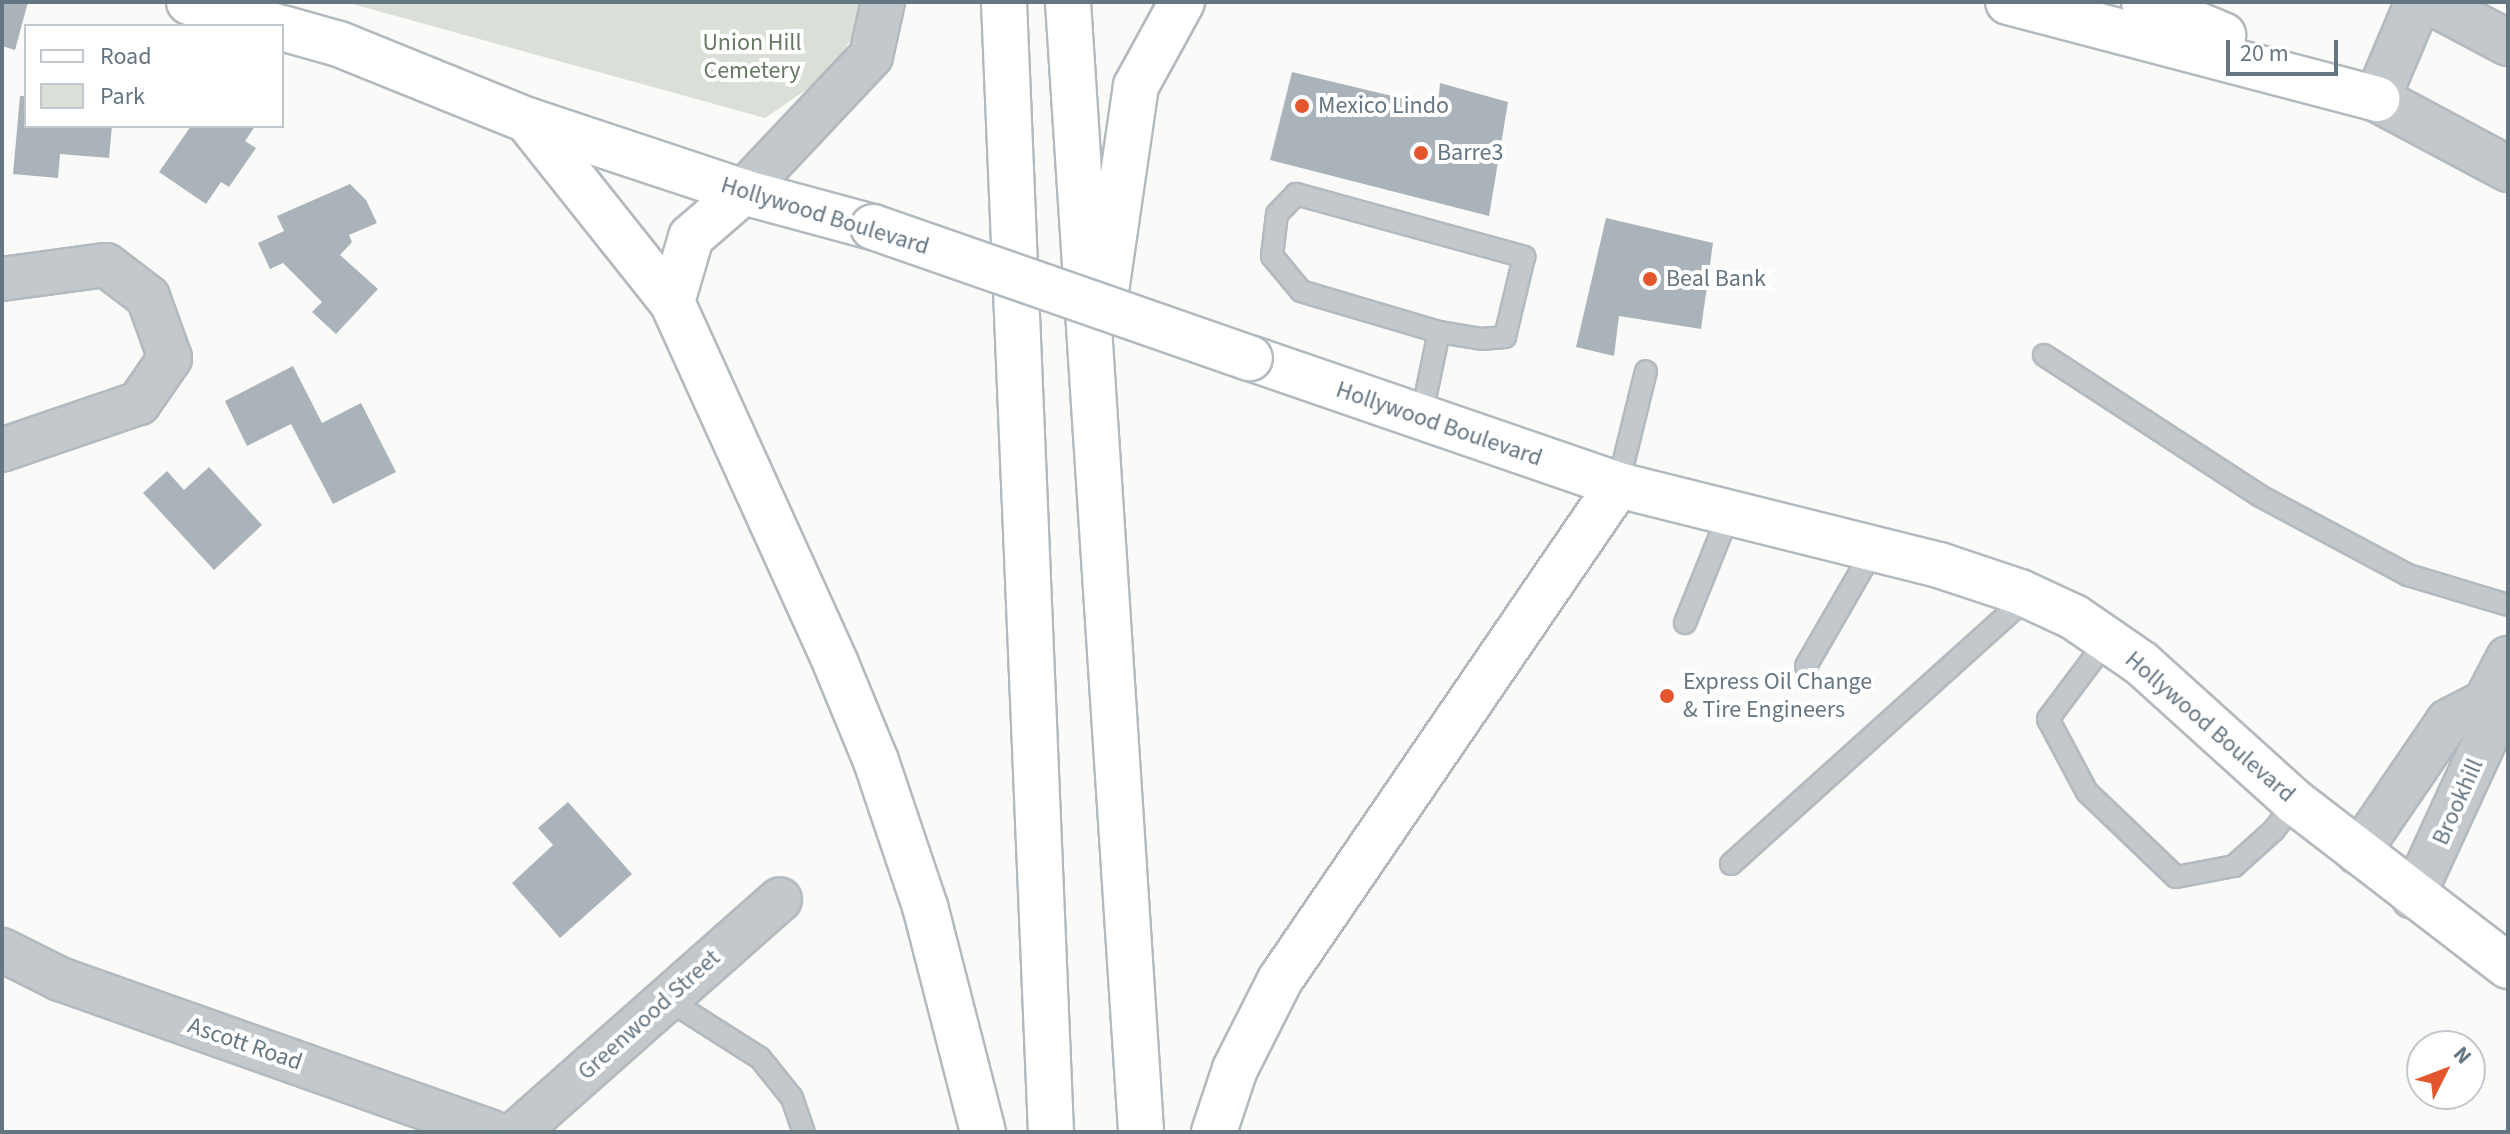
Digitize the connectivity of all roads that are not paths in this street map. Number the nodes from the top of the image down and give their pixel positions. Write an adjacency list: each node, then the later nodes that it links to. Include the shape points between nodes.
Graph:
1 (189, 2): 10 (main road)
2 (883, 2): 16 (street, via 871,56)
3 (1004, 2): 47 (main road)
4 (1068, 2): 22 (main road)
5 (1182, 2): 22 (main road, via 1136,86)
6 (2008, 2): 13 (main road)
7 (2144, 2): 13 (main road)
8 (2418, 2): 13 (street)
9 (2431, 2): 12 (street)
10 (268, 24)
11 (284, 29): 14 (main road, Hollywood Boulevard, via 339,44)
12 (2508, 43)
13 (2377, 99): 15 (street)
14 (527, 120): 16 (main road, Hollywood Boulevard); 18 (main road)
15 (2508, 169)
16 (743, 192): 18 (main road, via 691,237); 23 (main road, Hollywood Boulevard, bridge, via 873,227)
17 (2, 279): 24 (street, via 106,265 148,297 170,358 139,403)
18 (672, 302): 46 (main road, via 876,761 930,925)
19 (1439, 332): 19 (lane, via 1301,291 1272,256 1277,214 1296,194 1524,257 1505,337); 23 (lane)
20 (2044, 355): 29 (lane, via 2260,496 2408,575)
21 (1646, 371): 25 (lane)
22 (1092, 388): 48 (main road)
23 (1421, 418): 25 (main road, Hollywood Boulevard)
24 (2, 450)
25 (1618, 485): 26 (main road, Hollywood Boulevard); 49 (main road, via 1280,980 1235,1069)
26 (1728, 516): 27 (main road, Hollywood Boulevard); 30 (lane)
27 (1874, 548): 28 (main road, Hollywood Boulevard); 33 (lane)
28 (2029, 596): 31 (main road, Hollywood Boulevard); 37 (lane)
29 (2508, 605)
30 (1685, 623)
31 (2108, 639): 35 (main road, Hollywood Boulevard); 35 (lane, via 2048,719 2087,792 2176,877 2234,866 2274,830)
32 (2508, 658): 34 (street, Brookhill)
33 (1806, 666)
34 (2485, 702): 36 (street, Brookhill, via 2448,721); 38 (street, Brookhill, via 2487,736)
35 (2295, 802): 36 (main road, Hollywood Boulevard)
36 (2358, 853): 38 (main road, Hollywood Boulevard)
37 (1731, 864)
38 (2413, 897): 41 (main road, Hollywood Boulevard)
39 (780, 899): 42 (street, Greenwood Street)
40 (2, 950): 43 (street, Ascott Road, via 60,979)
41 (2508, 966)
42 (667, 999): 44 (street, Greenwood Street); 45 (lane, via 760,1058 792,1098)
43 (491, 1132)
44 (517, 1132)
45 (804, 1132)
46 (983, 1132)
47 (1051, 1132)
48 (1141, 1132)
49 (1214, 1132)

